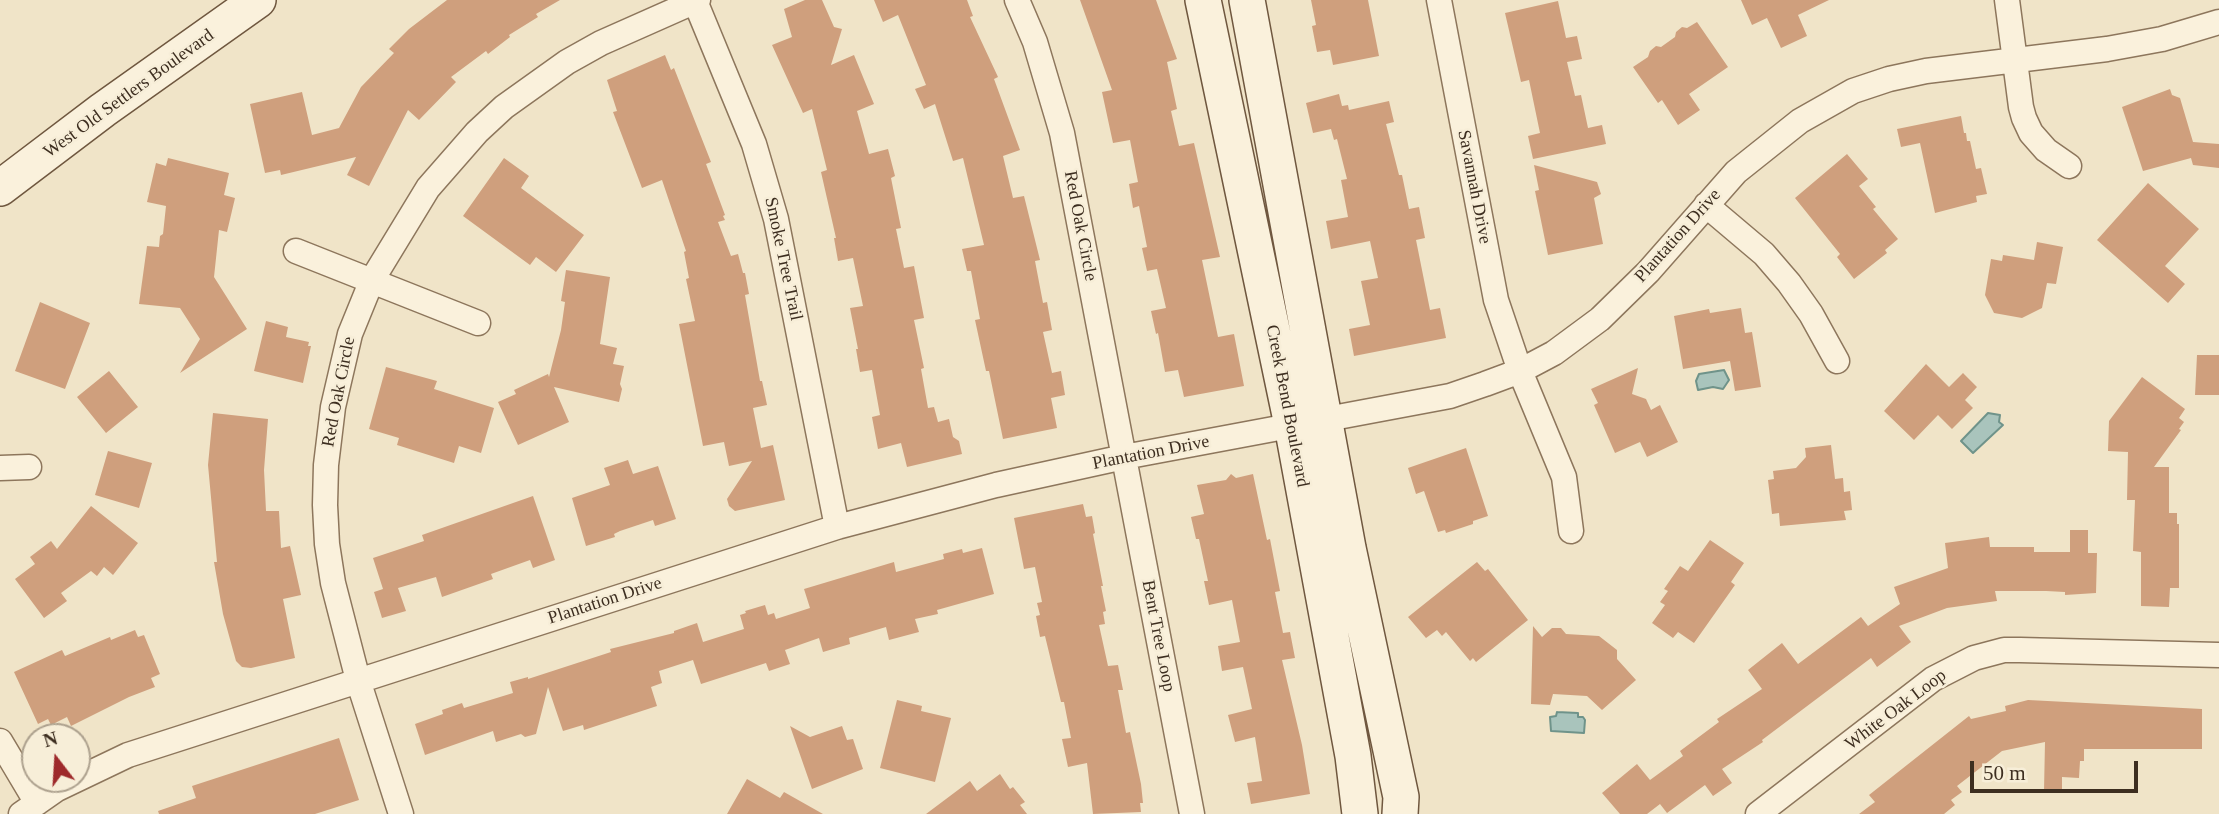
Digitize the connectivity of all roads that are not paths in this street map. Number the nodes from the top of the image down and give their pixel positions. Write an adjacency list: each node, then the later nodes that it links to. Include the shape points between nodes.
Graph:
1 (258, 0): 11 (street, West Old Settlers Boulevard)
2 (1017, 0): 19 (street, Red Oak Circle, via 1035,42 1062,133)
3 (1203, 0): 18 (street, Creek Bend Boulevard)
4 (1247, 0): 18 (street, Creek Bend Boulevard)
5 (1439, 0): 17 (street, Savannah Drive, via 1496,300)
6 (2007, 0): 9 (street)
7 (697, 1): 14 (street, Red Oak Circle, via 590,49 503,107 428,188); 22 (street, Smoke Tree Trail, via 754,145 776,219)
8 (2219, 22): 9 (street, Plantation Drive, via 2107,49)
9 (2015, 59): 10 (street, via 2024,118 2031,133); 12 (street, Plantation Drive, via 1926,71 1853,91 1766,146)
10 (2069, 166)
11 (0, 188)
12 (1706, 205): 16 (street, via 1765,254 1811,313); 17 (street, Plantation Drive, via 1600,319)
13 (296, 251): 14 (street)
14 (372, 280): 15 (street); 25 (street, Red Oak Circle, via 340,371 326,465 331,570)
15 (478, 323)
16 (1837, 360)
17 (1520, 371): 18 (street, Plantation Drive, via 1450,396); 23 (street, Savannah Drive, via 1564,477)
18 (1308, 422): 19 (street, Plantation Drive); 30 (street, Creek Bend Boulevard); 31 (street, Creek Bend Boulevard, via 1348,548 1401,797)
19 (1124, 457): 22 (street, Plantation Drive); 29 (street, Bent Tree Loop)
20 (29, 467): 21 (street)
21 (0, 468)
22 (837, 527): 25 (street, Plantation Drive)
23 (1571, 531)
24 (2219, 654): 32 (street, White Oak Loop, via 2004,650 1974,658 1933,679)
25 (358, 681): 27 (street, Plantation Drive, via 128,755 57,789); 28 (street, Red Oak Circle)
26 (0, 741): 27 (street)
27 (29, 808)
28 (401, 814)
29 (1192, 814)
30 (1360, 814)
31 (1400, 814)
32 (1758, 814)

